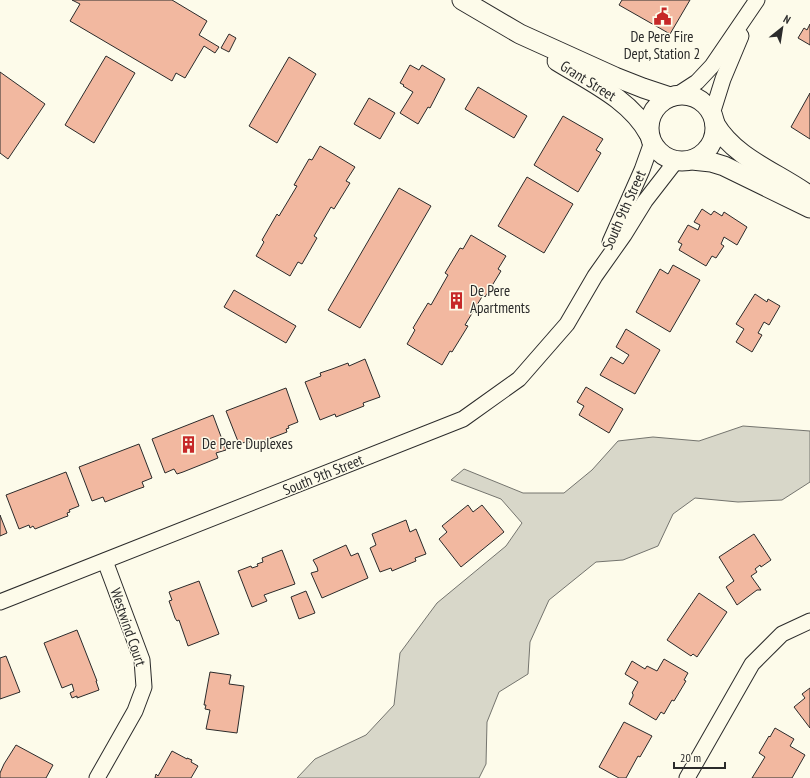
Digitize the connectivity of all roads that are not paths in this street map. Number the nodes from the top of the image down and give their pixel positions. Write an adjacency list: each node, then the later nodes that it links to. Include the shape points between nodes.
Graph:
1 (462, 0): 3 (street, Grant Street)
2 (756, 3): 4 (street, via 705,74 690,88); 5 (street, via 723,79)
3 (520, 34): 4 (street, Grant Street, via 615,77); 6 (street, Grant Street, via 552,59 622,103 642,122)
4 (673, 96): 5 (street, Grant Street, via 689,95 699,99 707,106); 6 (street, via 655,107 650,116)
5 (714, 119): 7 (street, via 715,132 709,147 701,155); 8 (street, Grant Street, via 727,141 747,157)
6 (650, 138): 7 (street, Grant Street, via 658,151 666,157); 10 (street, South 9th Street, via 642,170)
7 (684, 160): 9 (street, Grant Street, via 711,162 724,166); 10 (street, South 9th Street, via 645,201)
8 (810, 196)
9 (810, 208)
10 (595, 276): 11 (street, South 9th Street, via 568,324 519,379 463,419)
11 (104, 561): 12 (street, South 9th Street); 14 (street, Westwind Court, via 142,660 144,687 135,711)
12 (0, 602)
13 (810, 621): 15 (street, via 782,634 752,664)
14 (97, 778)
15 (687, 778)

